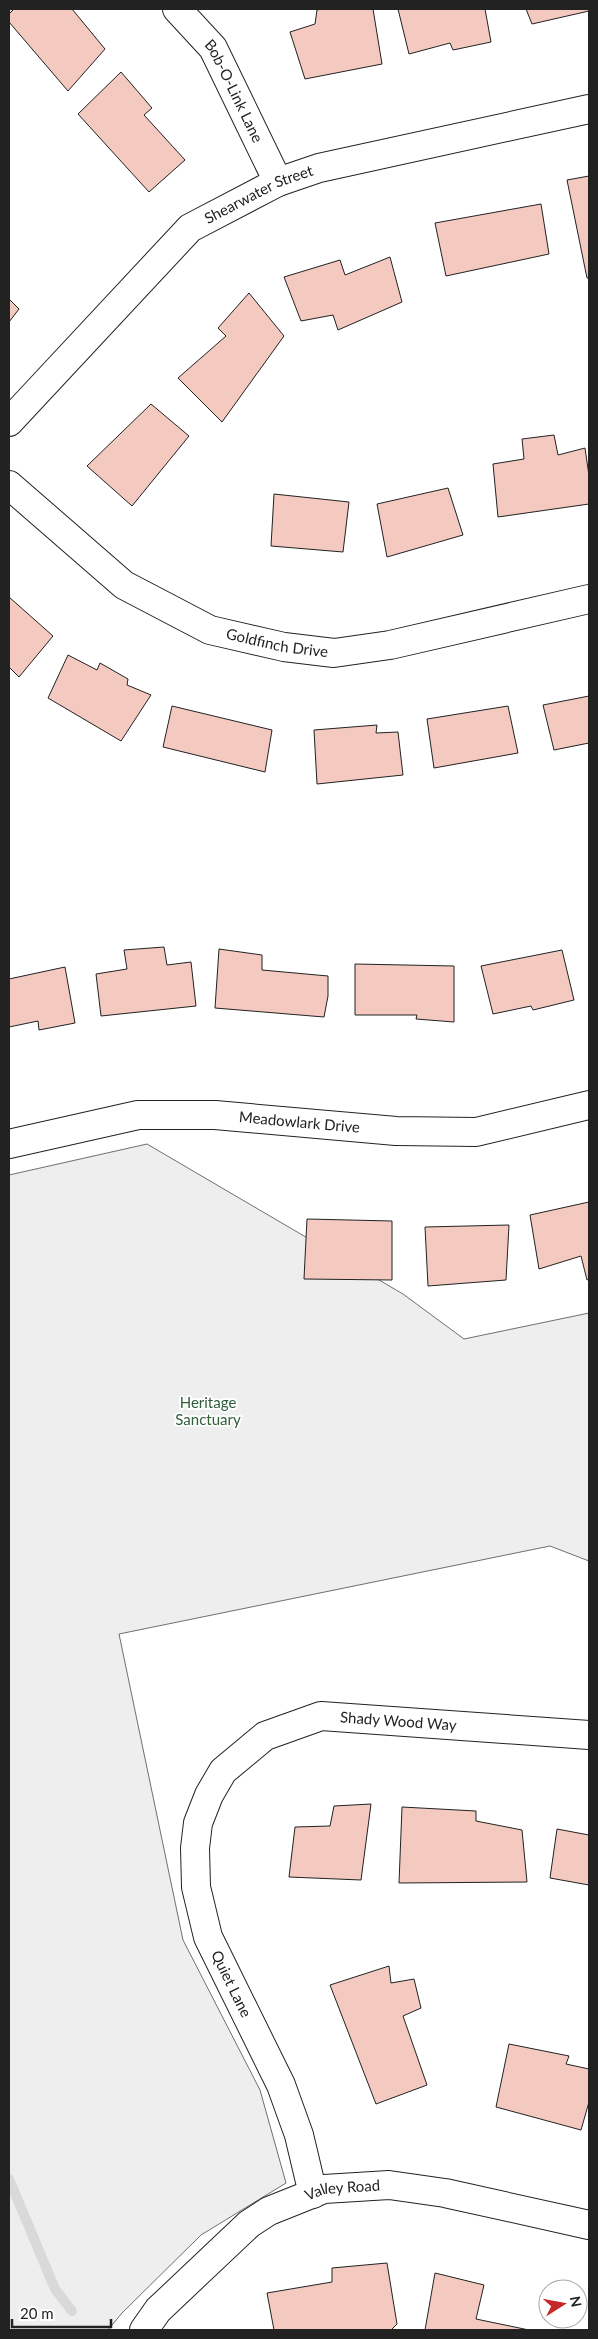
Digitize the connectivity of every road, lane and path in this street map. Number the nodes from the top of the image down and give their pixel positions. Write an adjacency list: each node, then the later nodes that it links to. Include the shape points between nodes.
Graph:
1 (177, 9): 3 (street, Bob-O-Link Lane, via 213,48)
2 (589, 110): 3 (street, Shearwater Street, via 319,168)
3 (278, 182): 4 (street, Shearwater Street, via 190,228)
4 (9, 422)
5 (9, 485): 6 (street, Goldfinch Drive, via 124,585 210,630 284,647 334,652 390,644)
6 (589, 599)
7 (589, 1105): 8 (street, Meadowlark Drive, via 476,1132 396,1131 215,1115 138,1115)
8 (9, 1144)
9 (589, 1735): 10 (street, Shady Wood Way, via 321,1716 264,1736)
10 (223, 1771): 11 (street, Quiet Lane, via 209,1794 198,1823 196,1887 208,1937 280,2085 298,2135)
11 (313, 2194): 12 (street, Valley Road, via 324,2189 389,2185 445,2192); 13 (street, Valley Road, via 269,2211 250,2224 158,2310)
12 (589, 2225)
13 (144, 2330)

